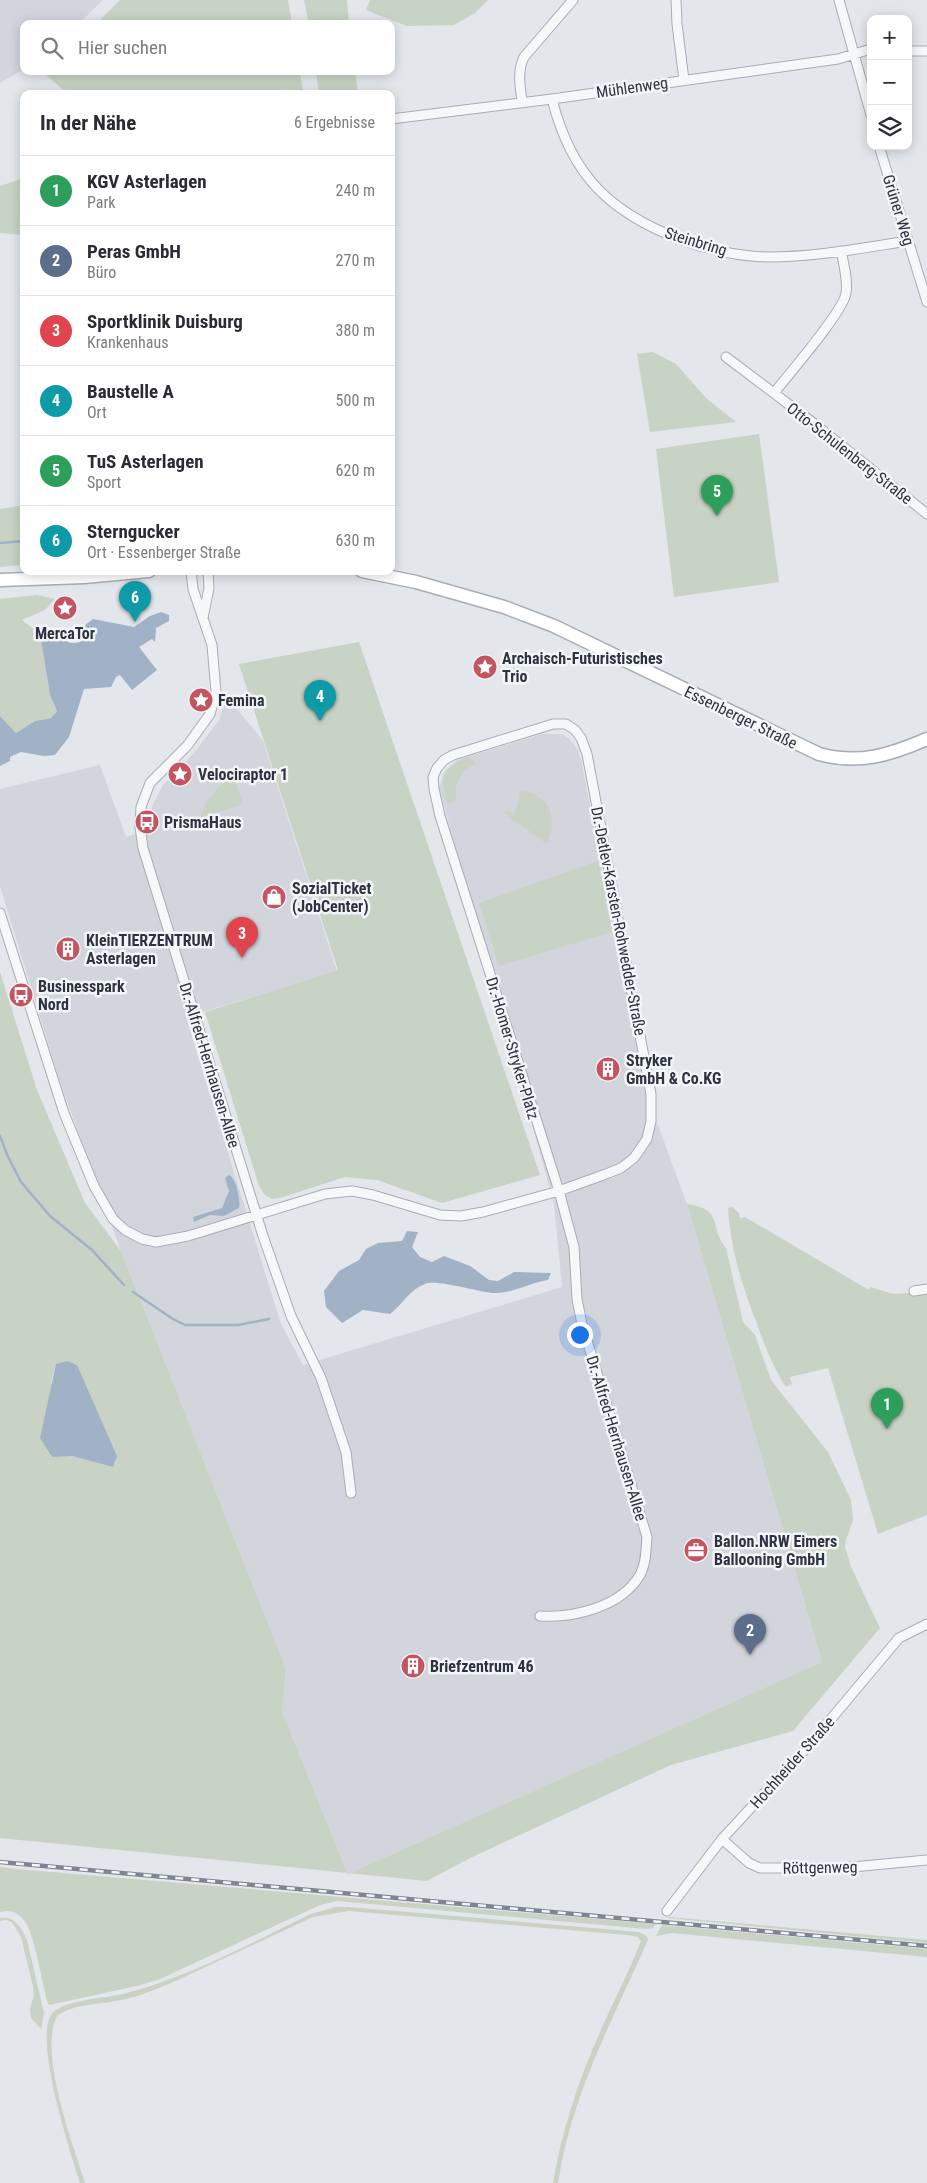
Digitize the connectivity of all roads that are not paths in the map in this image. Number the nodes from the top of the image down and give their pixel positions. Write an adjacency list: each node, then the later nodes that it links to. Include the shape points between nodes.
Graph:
1 (573, 0): 10 (street, via 522,62 519,77)
2 (676, 0): 8 (street)
3 (839, 0): 7 (street)
4 (867, 49): 7 (street, Mühlenweg)
5 (912, 50): 6 (street)
6 (927, 52)
7 (854, 54): 8 (street, Mühlenweg, via 838,59); 11 (street)
8 (684, 80): 9 (street, Mühlenweg)
9 (552, 99): 10 (street, Mühlenweg); 15 (street, Steinbring, via 566,142 582,168 597,188 635,218 689,242 741,254 767,257)
10 (522, 101): 12 (street, Mühlenweg)
11 (868, 105)
12 (395, 118)
13 (880, 150): 14 (street, Grüner Weg)
14 (908, 242): 15 (street, Steinbring); 16 (street, Grüner Weg)
15 (841, 252): 18 (street, Otto-Schulenberg-Straße, via 846,295 838,312)
16 (927, 302)
17 (726, 357): 18 (street, Otto-Schulenberg-Straße)
18 (774, 393): 19 (street, Otto-Schulenberg-Straße)
19 (927, 514)
20 (106, 575): 24 (main road)
21 (191, 575): 25 (street, Dr.-Alfred-Herrhausen-Allee)
22 (208, 575): 25 (street)
23 (387, 575): 26 (main road, Essenberger Straße, via 504,607 554,626 819,754 839,760 859,759)
24 (0, 580)
25 (203, 619): 30 (street, Dr.-Alfred-Herrhausen-Allee, via 212,645 216,692 210,714 187,746 150,783 141,807 140,827 152,880)
26 (927, 739)
27 (469, 906): 29 (street, Dr.-Homer-Stryker-Platz); 29 (street, Dr.-Detlev-Karsten-Rohwedder-Straße, via 440,816 434,789 437,768 453,754 553,724 566,724 581,738 587,754 651,1094 651,1121 647,1140 634,1158 621,1168)
28 (0, 913): 30 (street, Dr.-Detlev-Karsten-Rohwedder-Straße, via 64,1113 94,1186 113,1219 142,1239 156,1242)
29 (559, 1191): 30 (street, Dr.-Detlev-Karsten-Rohwedder-Straße, via 461,1216 440,1215 352,1191 325,1194); 34 (street, Dr.-Alfred-Herrhausen-Allee, via 574,1247 582,1324 647,1537 646,1557 640,1575 619,1596 573,1615)
30 (257, 1215): 33 (street, Dr.-Alfred-Herrhausen-Allee, via 291,1316 321,1378 343,1442)
31 (927, 1289): 32 (street)
32 (914, 1291)
33 (351, 1494)
34 (540, 1616)
35 (927, 1624): 36 (street, Hochheider Straße, via 899,1638 810,1744)
36 (722, 1839): 37 (street, Röttgenweg, via 748,1863 760,1868 842,1868); 38 (street, Hochheider Straße)
37 (927, 1860)
38 (667, 1911)

